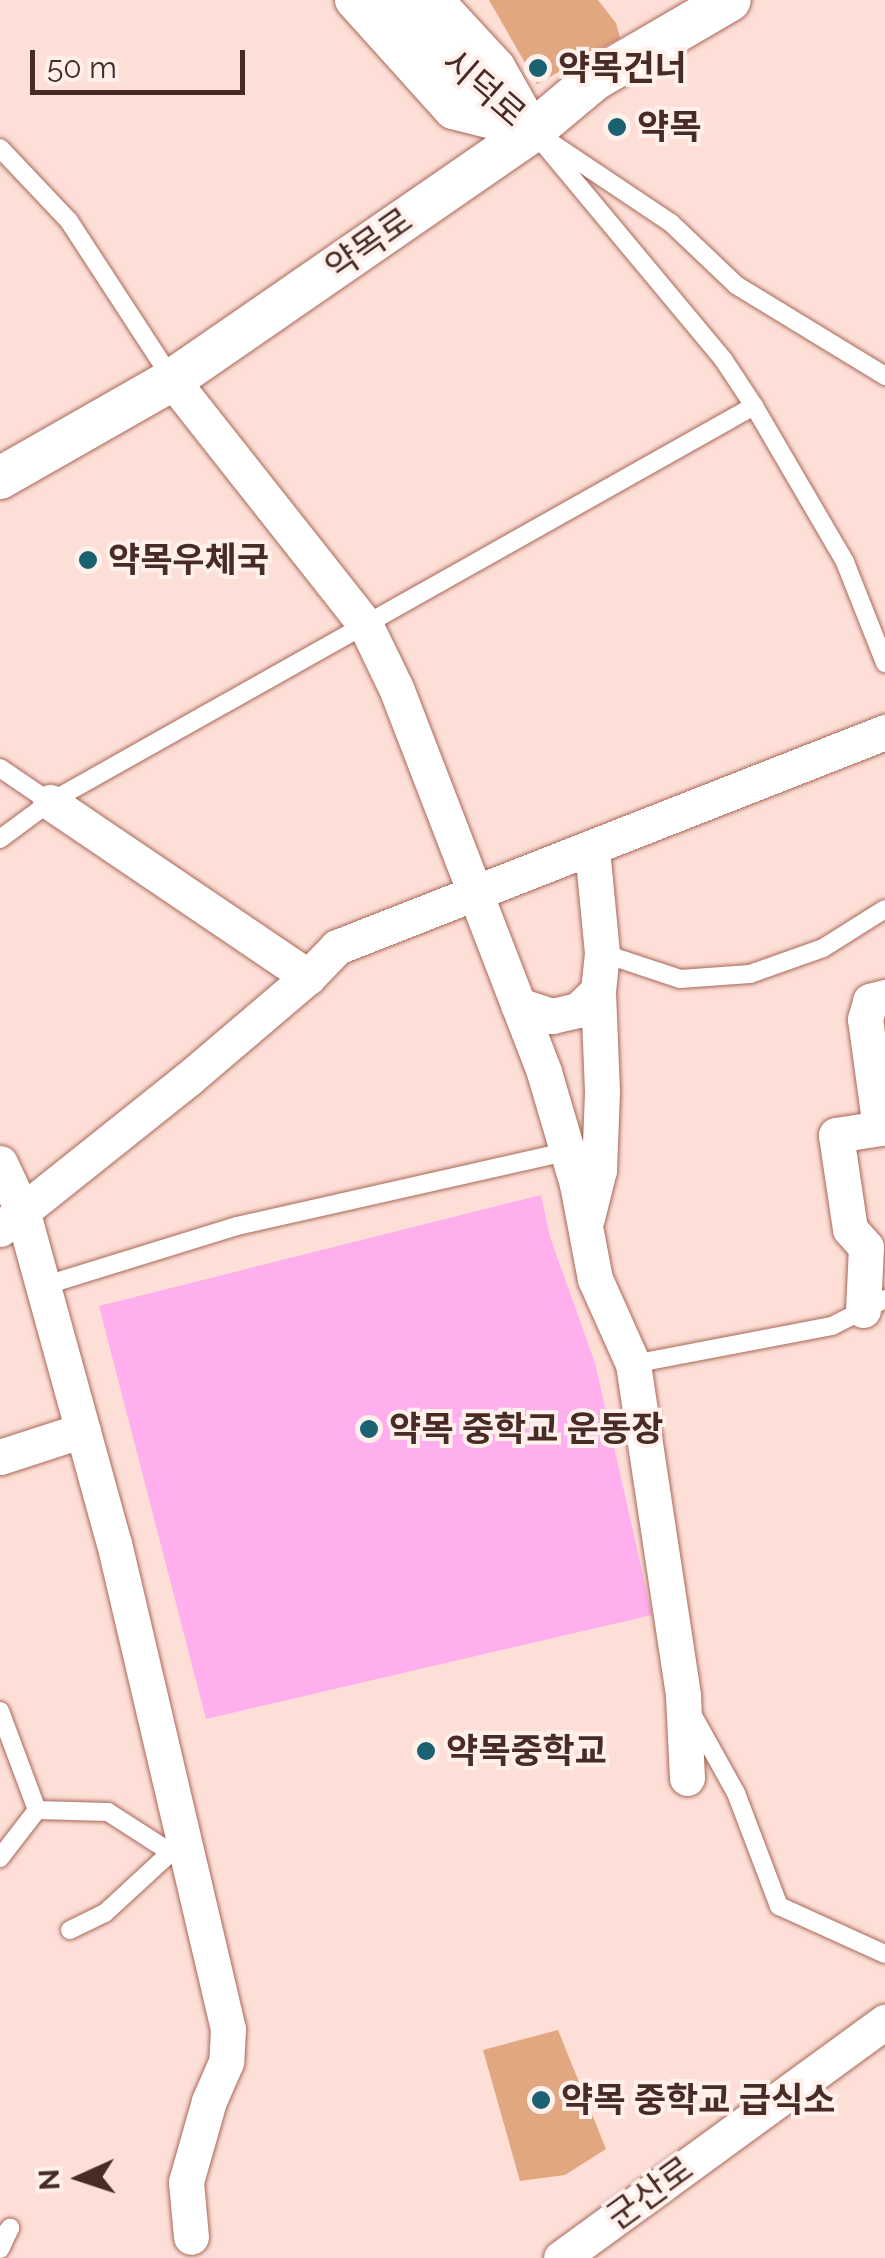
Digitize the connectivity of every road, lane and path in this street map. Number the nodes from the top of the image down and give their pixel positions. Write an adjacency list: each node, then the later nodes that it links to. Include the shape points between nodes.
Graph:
1 (352, 0): 5 (street, via 452,112)
2 (395, 0): 5 (street, 시덕로, via 468,85)
3 (436, 0): 5 (street, via 497,66)
4 (730, 0): 5 (street, 약목로, via 594,80)
5 (533, 131): 7 (lane, via 671,222 736,285); 8 (street, 약목로); 9 (lane, via 723,358)
6 (0, 148): 8 (lane, via 69,221)
7 (885, 376)
8 (172, 380): 10 (street, 약목로); 11 (street)
9 (754, 406): 11 (lane); 12 (lane, via 845,562)
10 (0, 478)
11 (365, 624): 15 (lane); 18 (street)
12 (885, 663)
13 (885, 732): 17 (street)
14 (0, 768): 15 (lane)
15 (50, 802): 16 (lane); 21 (street)
16 (0, 839)
17 (592, 849): 18 (street); 20 (street)
18 (476, 894): 21 (street, via 337,947); 24 (street)
19 (885, 909): 20 (lane, via 823,948 750,974 680,979)
20 (602, 952): 22 (street)
21 (308, 977): 27 (street)
22 (598, 991): 24 (street, via 578,1010 552,1016); 28 (street, via 600,1170)
23 (885, 998): 30 (street, via 870,1001 865,1019 880,1128 836,1134 850,1229 866,1247)
24 (518, 1005): 25 (street)
25 (565, 1152): 28 (street); 29 (lane, via 236,1226)
26 (0, 1164): 27 (street)
27 (11, 1219): 29 (street)
28 (584, 1229): 31 (street, via 595,1279)
29 (40, 1286): 32 (street)
30 (874, 1304): 31 (lane, via 832,1326)
31 (633, 1364): 34 (street)
32 (83, 1430): 33 (street); 39 (street, via 139,1646)
33 (0, 1457)
34 (683, 1696): 36 (street); 41 (lane, via 736,1793 779,1906)
35 (0, 1711): 37 (lane)
36 (687, 1778)
37 (38, 1810): 38 (lane); 39 (lane, via 108,1812)
38 (0, 1858)
39 (179, 1858): 40 (lane); 45 (street, via 228,2029 226,2062 186,2182)
40 (70, 1930)
41 (885, 1954)
42 (885, 2022): 46 (street, 군산로)
43 (0, 2240): 44 (lane, via 10,2228)
44 (0, 2250)
45 (190, 2251)
46 (561, 2258)

